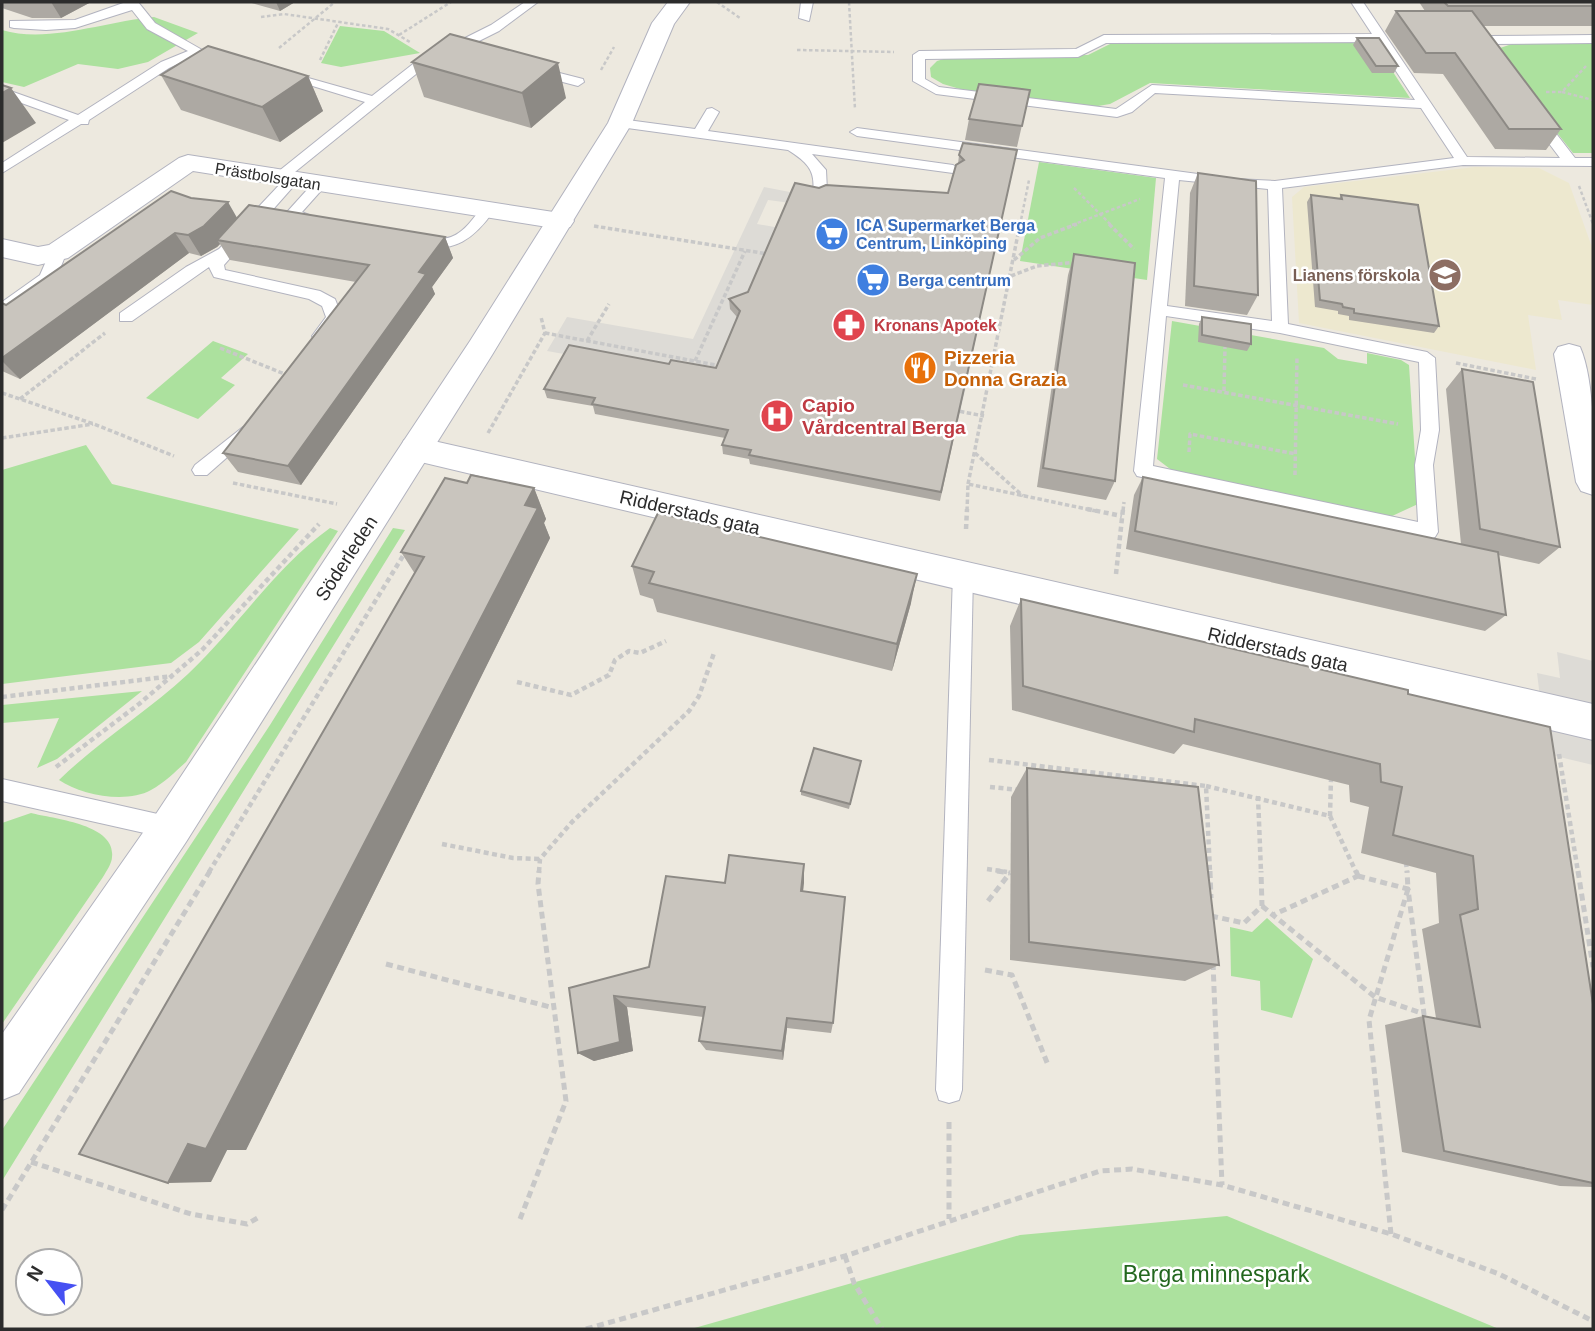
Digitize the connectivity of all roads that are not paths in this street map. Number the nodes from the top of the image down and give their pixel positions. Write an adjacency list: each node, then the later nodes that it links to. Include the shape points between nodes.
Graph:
1 (532, 2): 11 (lane)
2 (679, 2): 6 (street, Söderleden)
3 (807, 2): 7 (lane)
4 (1357, 2): 9 (lane)
5 (133, 4): 8 (lane, via 76,25 47,29); 22 (lane, via 151,26 198,51 166,65)
6 (661, 13): 23 (street, Söderleden)
7 (805, 18)
8 (14, 24)
9 (1380, 38): 20 (lane); 20 (lane, via 1104,39 1078,52 919,55 919,80 936,90 1117,113 1152,89)
10 (1593, 39): 15 (lane, via 1490,40 1486,51)
11 (455, 49): 12 (lane); 19 (lane, via 417,67)
12 (480, 55)
13 (259, 65): 19 (lane)
14 (518, 65): 16 (lane)
15 (1502, 72)
16 (578, 82)
17 (2, 92): 22 (lane)
18 (1517, 93): 28 (lane)
19 (374, 101): 32 (lane)
20 (1425, 104): 27 (lane)
21 (712, 112): 25 (lane)
22 (83, 121): 30 (lane)
23 (620, 123): 25 (lane); 38 (street, Söderleden)
24 (857, 132): 33 (lane, via 1038,156)
25 (700, 133): 26 (lane)
26 (785, 145): 31 (lane); 36 (lane, via 813,160 820,171)
27 (1463, 161): 28 (lane); 35 (lane)
28 (1571, 162): 29 (lane)
29 (1593, 162)
30 (2, 169)
31 (953, 169)
32 (286, 179): 34 (street, Prästbolsgatan); 42 (street, Prästbolsgatan, via 188,163); 43 (lane)
33 (1171, 181): 35 (lane); 45 (lane)
34 (320, 184): 37 (street, Prästbolsgatan); 39 (lane, via 294,212 300,219)
35 (1275, 185): 47 (lane)
36 (820, 191)
37 (488, 209): 38 (street, Prästbolsgatan); 40 (lane, via 470,234 453,244)
38 (560, 220): 52 (street, Söderleden)
39 (339, 226)
40 (403, 238)
41 (2, 248): 42 (street, via 38,256)
42 (58, 252): 44 (lane, via 57,267 47,279)
43 (224, 252): 46 (lane); 49 (lane, via 216,265 219,273 314,295 329,303 334,317)
44 (2, 309)
45 (1160, 310): 47 (lane); 47 (lane, via 1143,471 1428,532 1424,465 1430,430 1427,358)
46 (126, 317)
47 (1280, 328)
48 (1569, 354): 50 (street)
49 (288, 376)
50 (1584, 388): 54 (street)
51 (250, 424): 53 (lane, via 235,443)
52 (416, 449): 55 (street, Ridderstads gata); 58 (street, Söderleden)
53 (201, 470)
54 (1593, 482)
55 (963, 575): 56 (street, Ridderstads gata); 60 (lane)
56 (1593, 722)
57 (8, 797): 58 (lane)
58 (170, 828): 59 (street, Söderleden)
59 (2, 1076)
60 (949, 1090)

